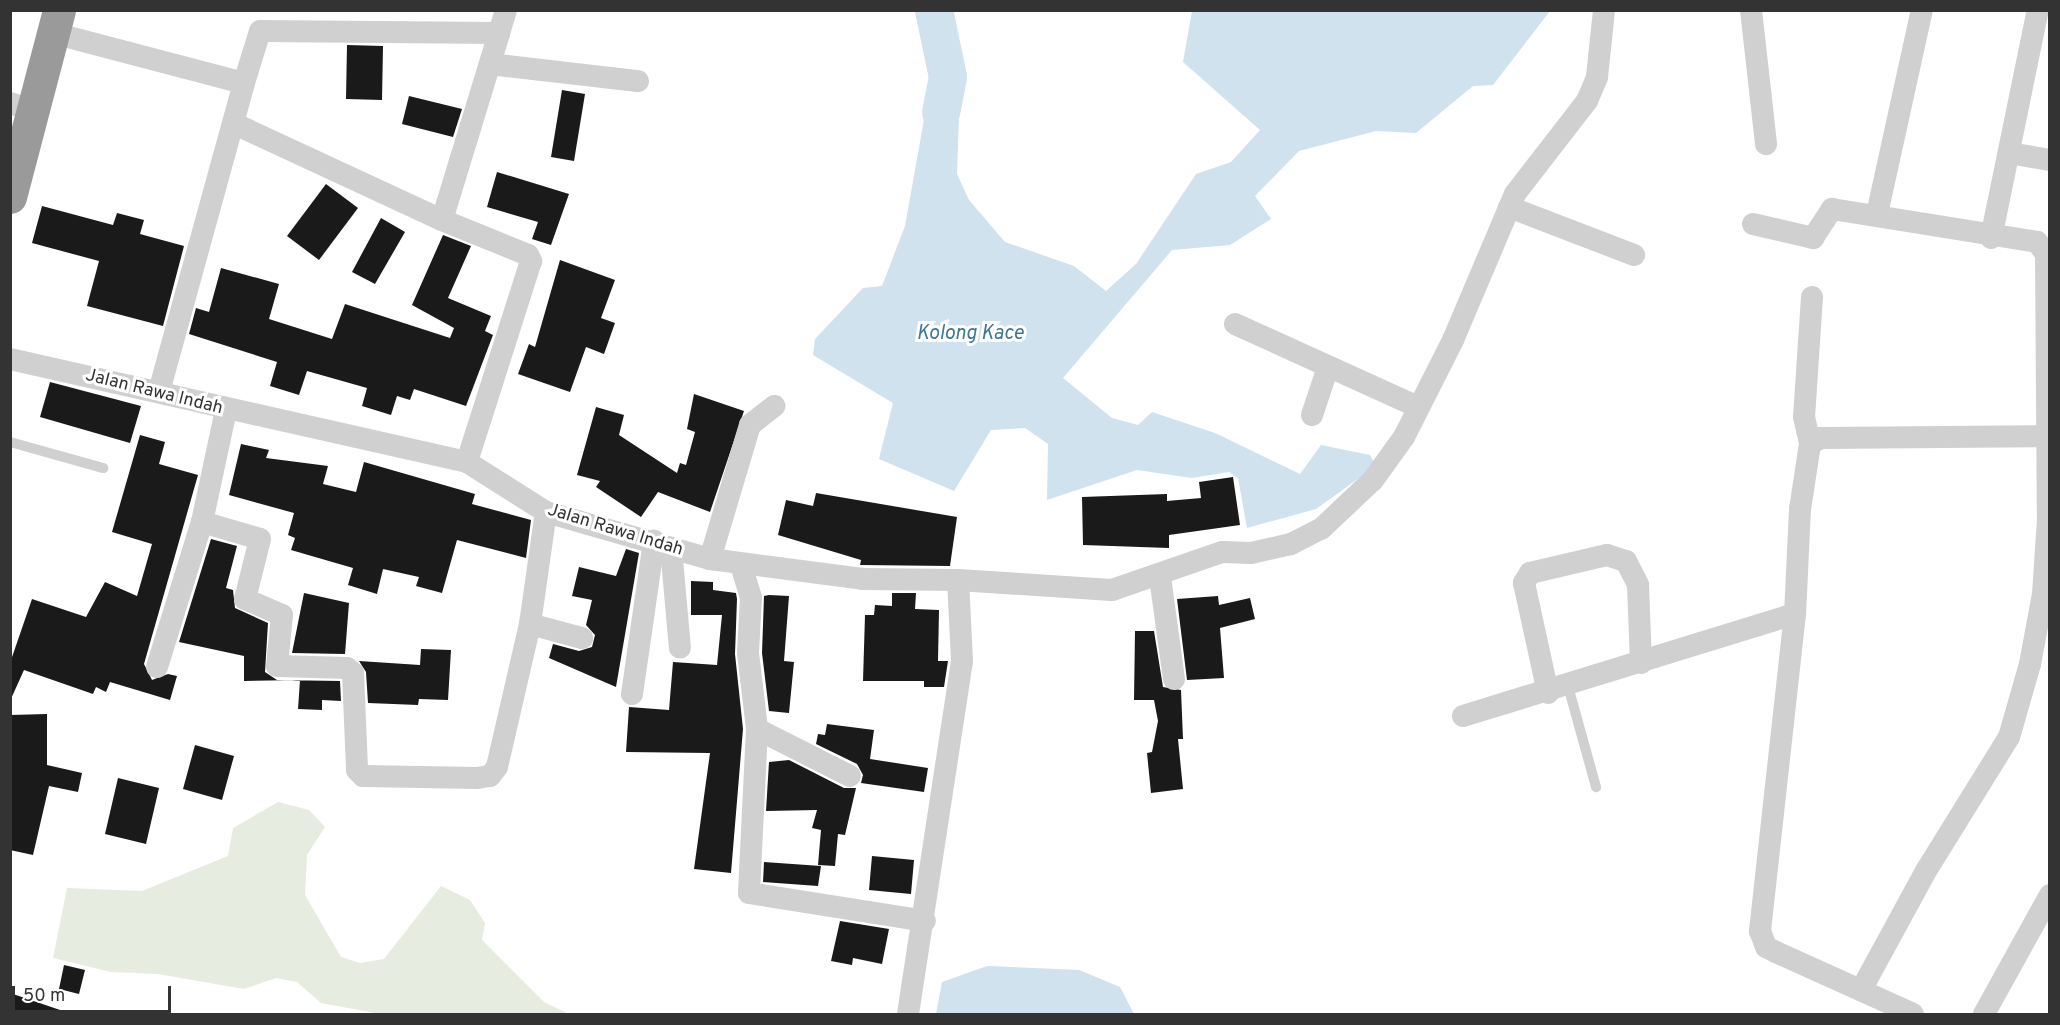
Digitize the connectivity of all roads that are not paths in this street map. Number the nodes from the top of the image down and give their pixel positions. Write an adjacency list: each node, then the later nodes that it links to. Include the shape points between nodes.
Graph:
1 (506, 10): 8 (street)
2 (1604, 10): 18 (street, Jalan Rawa Indah, via 1597,77 1587,101)
3 (1751, 10): 14 (street)
4 (1922, 10): 19 (street)
5 (2038, 10): 15 (street)
6 (262, 21): 8 (street); 11 (street)
7 (56, 22): 11 (street); 12 (highway)
8 (499, 33): 9 (street)
9 (490, 64): 10 (street); 20 (street)
10 (638, 81)
11 (244, 84): 13 (street)
12 (20, 122): 17 (highway)
13 (235, 124): 20 (street); 28 (street)
14 (1766, 144)
15 (2009, 153): 16 (street); 22 (street)
16 (2049, 160)
17 (10, 197)
18 (1509, 207): 23 (street); 30 (street, Jalan Rawa Indah, via 1453,340)
19 (1877, 214): 21 (street, via 1832,209 1813,238); 22 (street)
20 (442, 220): 36 (street, via 528,255 531,261)
21 (1753, 224)
22 (1991, 238): 33 (street, via 2037,242 2046,254)
23 (1634, 255)
24 (1812, 297): 35 (street, via 1804,417)
25 (1235, 324): 27 (street)
26 (10, 359): 28 (street, Jalan Rawa Indah)
27 (1328, 367): 30 (street); 32 (street)
28 (159, 392): 31 (street, Jalan Rawa Indah)
29 (774, 406): 41 (street, via 750,425)
30 (1418, 407): 43 (street, Jalan Rawa Indah, via 1390,457 1321,529 1291,544 1251,553 1222,552)
31 (226, 410): 36 (street, Jalan Rawa Indah); 39 (street)
32 (1312, 415)
33 (2049, 436): 35 (street, via 1821,438); 60 (street, via 2043,594 2030,664 2009,738 1927,868)
34 (10, 442): 37 (lane)
35 (1810, 444): 45 (street, via 1800,509)
36 (467, 462): 38 (street, Jalan Rawa Indah)
37 (103, 468)
38 (546, 512): 40 (street, Jalan Rawa Indah); 46 (street)
39 (202, 522): 46 (street, via 260,538 245,599 282,615 277,666 347,668 353,673 357,770 363,776 490,776 497,767); 50 (street)
40 (663, 544): 41 (street, Jalan Rawa Indah); 48 (street); 53 (street)
41 (710, 559): 42 (street, Jalan Rawa Indah)
42 (741, 565): 44 (street, Jalan Rawa Indah, via 863,579); 55 (street, via 751,597 748,653)
43 (1160, 577): 44 (street, Jalan Rawa Indah, via 1112,590); 51 (street)
44 (958, 580): 59 (street, via 962,661)
45 (1795, 614): 49 (street); 60 (street, via 1760,931 1766,947)
46 (530, 624): 47 (street)
47 (582, 638)
48 (680, 648)
49 (1641, 663): 52 (street); 52 (street, via 1638,585 1626,561 1607,555 1530,573 1524,583)
50 (158, 667)
51 (1174, 680)
52 (1558, 689): 54 (street); 57 (lane)
53 (632, 694)
54 (1463, 716)
55 (757, 729): 56 (street); 59 (street, via 749,893)
56 (850, 776)
57 (1596, 787)
58 (2049, 895): 63 (street)
59 (925, 921): 61 (street)
60 (1862, 988): 62 (street)
61 (908, 1014)
62 (1913, 1014)
63 (1984, 1014)

